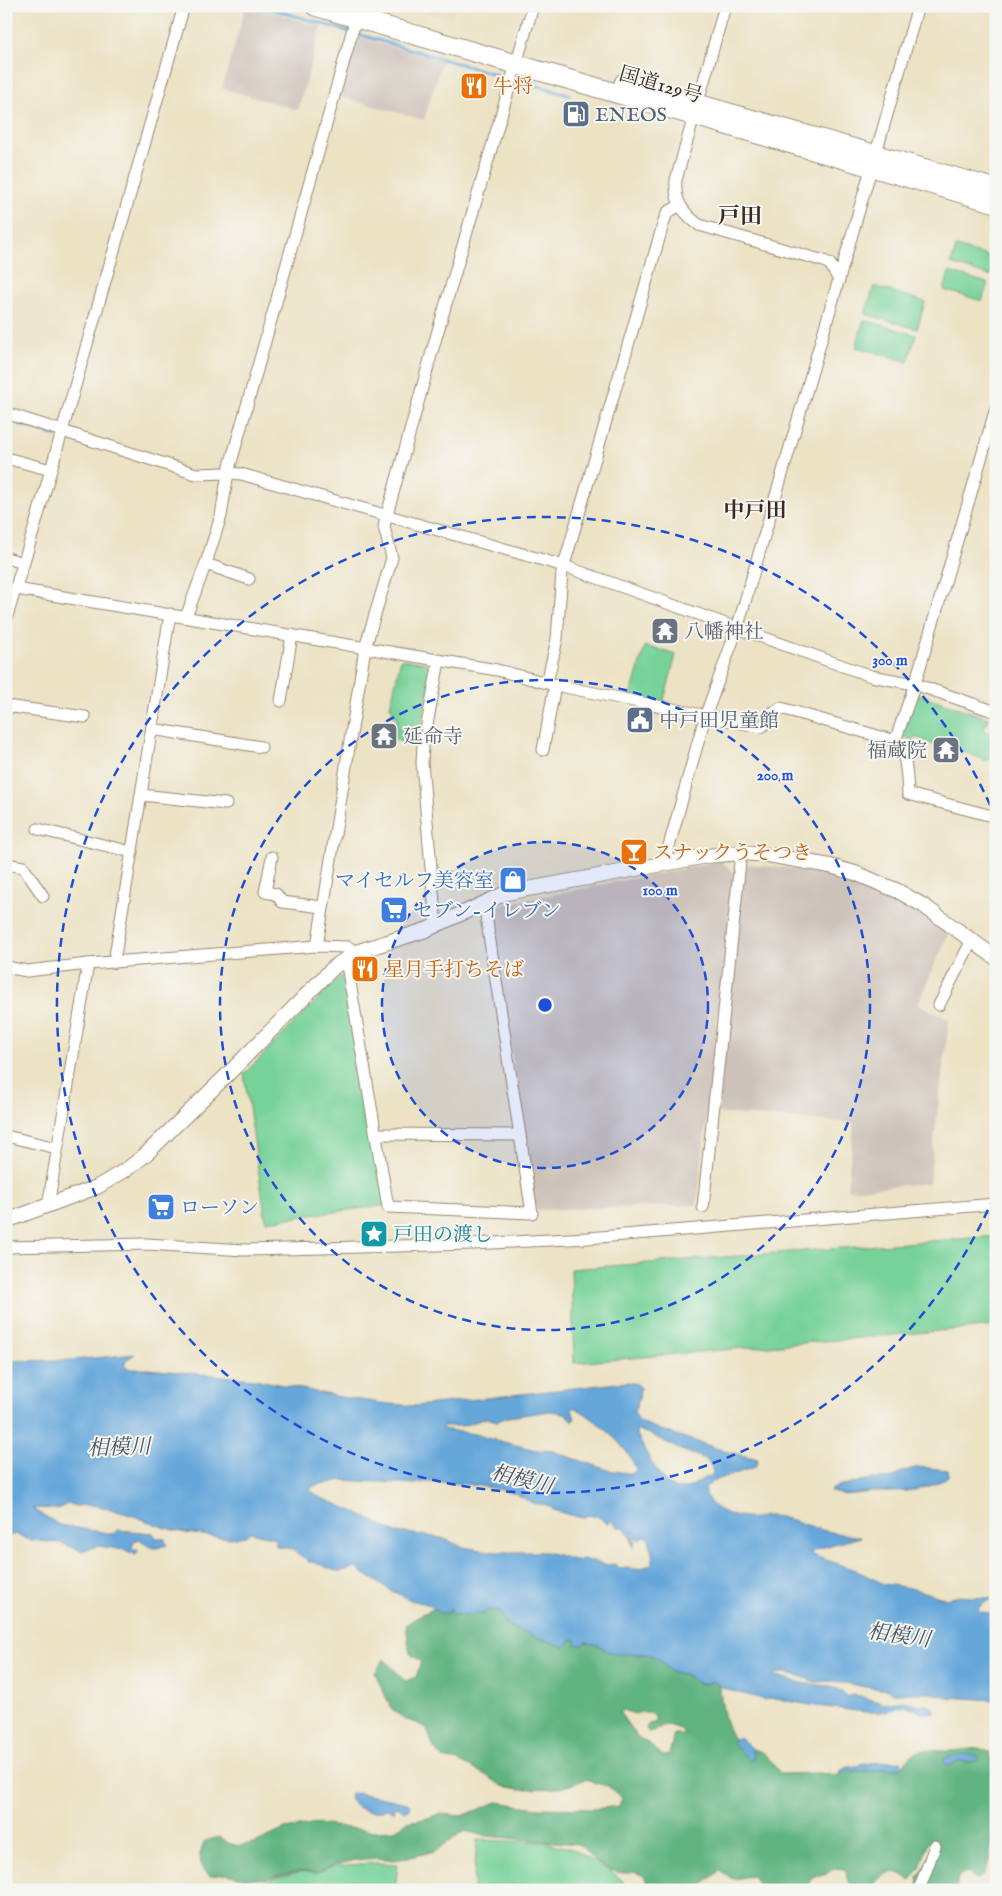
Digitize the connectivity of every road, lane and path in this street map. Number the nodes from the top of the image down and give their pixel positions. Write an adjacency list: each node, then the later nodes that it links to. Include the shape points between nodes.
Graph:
1 (184, 6): 20 (street)
2 (314, 6): 6 (highway, 国道129号)
3 (533, 6): 7 (street)
4 (725, 6): 8 (street)
5 (918, 6): 10 (street)
6 (354, 23): 7 (highway, 国道129号); 23 (street)
7 (515, 69): 8 (highway, 国道129号); 24 (street)
8 (696, 110): 9 (highway, 国道129号); 15 (street, via 676,180)
9 (795, 138): 10 (highway); 11 (highway); 13 (highway, 国道129号); 14 (highway, 国道129号)
10 (878, 146): 12 (highway)
11 (869, 176): 16 (highway); 17 (street)
12 (996, 177)
13 (996, 189)
14 (996, 203)
15 (679, 206): 17 (street, via 699,224 824,261 830,264); 28 (street, via 668,212 665,218)
16 (996, 216)
17 (839, 280): 34 (street)
18 (996, 408): 39 (street)
19 (6, 414): 20 (street)
20 (62, 432): 22 (street); 23 (street, via 196,474)
21 (13, 457): 22 (street)
22 (51, 470): 26 (street)
23 (228, 473): 24 (street); 27 (street, via 221,516)
24 (386, 516): 28 (street); 36 (street, via 384,527 392,558)
25 (6, 558): 26 (street)
26 (24, 563): 30 (street)
27 (206, 564): 29 (street); 32 (street)
28 (564, 566): 34 (street); 38 (street)
29 (249, 579)
30 (16, 589): 31 (street); 33 (street)
31 (170, 614): 32 (street); 45 (street)
32 (186, 617): 35 (street)
33 (6, 619)
34 (738, 629): 39 (street, via 871,676); 44 (street)
35 (292, 635): 36 (street); 40 (street)
36 (365, 648): 37 (street); 60 (street)
37 (439, 661): 38 (street, via 497,670); 61 (street, via 422,763)
38 (551, 684): 44 (street); 48 (street)
39 (915, 684): 42 (street); 46 (street)
40 (285, 696)
41 (6, 706): 43 (street)
42 (996, 712)
43 (85, 716)
44 (705, 717): 46 (street, via 761,727 772,713 781,708); 57 (street)
45 (152, 729): 47 (street); 49 (street)
46 (895, 741): 51 (street, via 906,764 908,794)
47 (254, 743)
48 (543, 750)
49 (142, 795): 50 (street); 53 (street)
50 (226, 804)
51 (996, 817)
52 (38, 829): 53 (street)
53 (132, 852): 66 (street)
54 (741, 853): 57 (street); 62 (street, via 830,866 877,881 924,906); 76 (street)
55 (272, 857): 60 (street, via 261,892 276,894 282,902)
56 (6, 864): 58 (street, via 23,868)
57 (664, 864): 59 (street, via 506,894)
58 (44, 896)
59 (484, 903): 61 (street); 71 (street)
60 (322, 907): 63 (street)
61 (436, 926): 64 (street)
62 (972, 940): 65 (street); 69 (street)
63 (317, 946): 64 (street, via 348,948); 66 (street)
64 (351, 956): 70 (street); 75 (street, via 334,967 144,1156 97,1187)
65 (996, 958)
66 (114, 962): 67 (street)
67 (88, 964): 68 (street, via 27,971); 73 (street)
68 (6, 967)
69 (939, 1005)
70 (376, 1134): 71 (street); 71 (street, via 388,1207 532,1212)
71 (520, 1135)
72 (6, 1136): 73 (street)
73 (57, 1148): 75 (street)
74 (996, 1204): 79 (street, via 588,1238 481,1243 244,1250 170,1245)
75 (48, 1206): 77 (street)
76 (703, 1207)
77 (6, 1221)
78 (6, 1235): 79 (street, via 10,1242)
79 (20, 1246): 80 (street)
80 (6, 1247)
81 (934, 1846): 82 (street)
82 (919, 1890)

